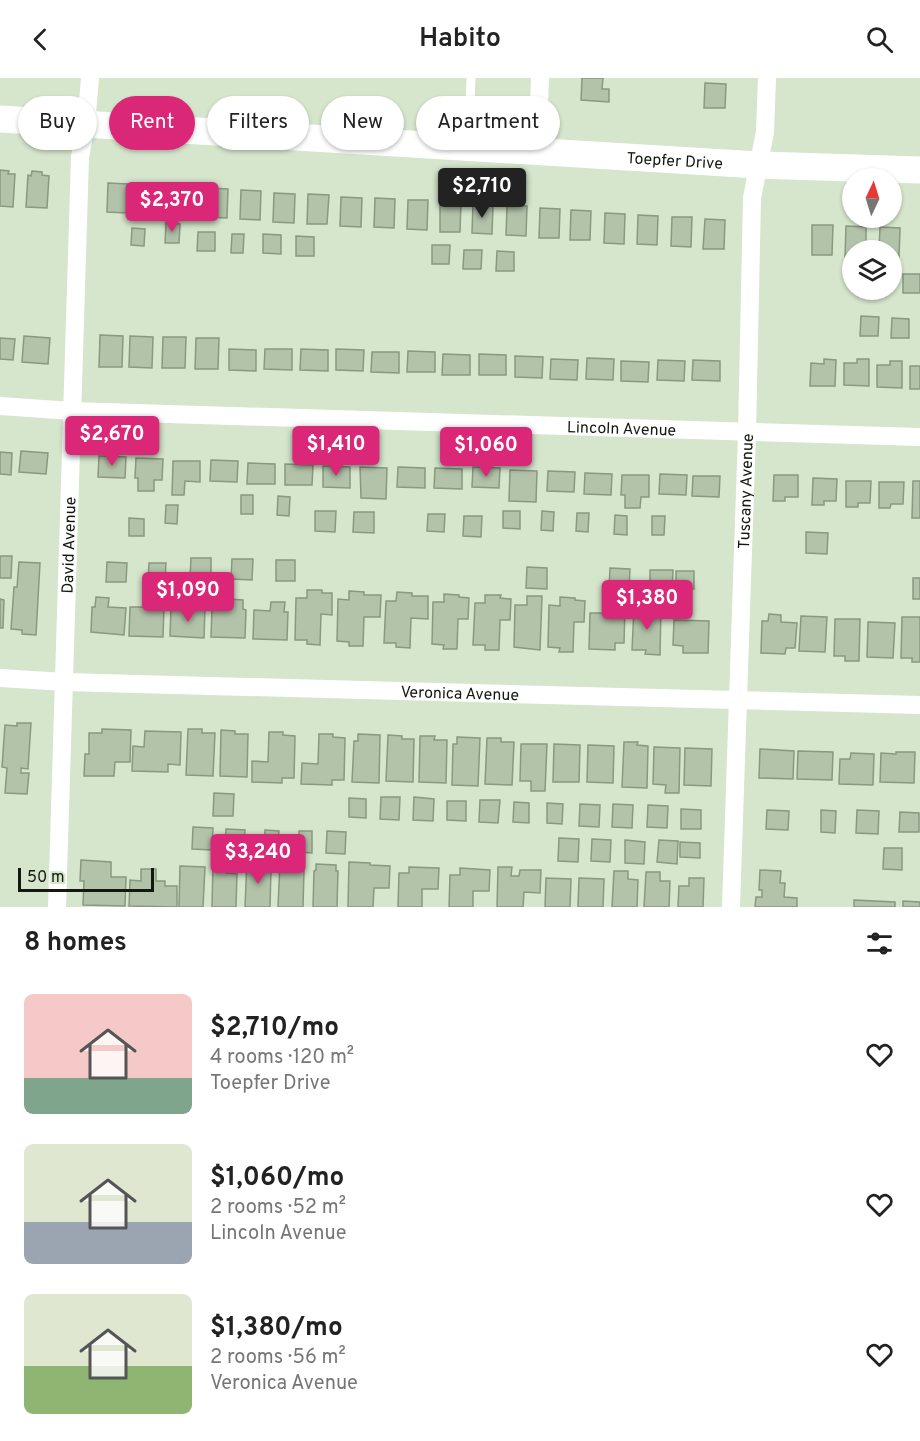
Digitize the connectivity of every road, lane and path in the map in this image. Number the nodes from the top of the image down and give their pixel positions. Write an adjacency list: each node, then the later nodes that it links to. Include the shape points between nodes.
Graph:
1 (90, 78): 5 (street, David Avenue)
2 (471, 78): 6 (lane)
3 (540, 78): 11 (street)
4 (767, 78): 12 (street, Tuscany Avenue, via 765,132)
5 (88, 96)
6 (470, 96)
7 (0, 119): 8 (street, Toepfer Drive)
8 (18, 120)
9 (97, 126): 11 (street, Toepfer Drive)
10 (81, 150): 15 (street, David Avenue)
11 (537, 152): 12 (street, Toepfer Drive)
12 (758, 165): 13 (street, Toepfer Drive); 16 (street, Tuscany Avenue, via 752,198)
13 (920, 171)
14 (0, 406): 15 (street, Lincoln Avenue)
15 (72, 411): 16 (street, Lincoln Avenue); 19 (street, David Avenue)
16 (747, 432): 17 (street, Lincoln Avenue); 20 (street, Tuscany Avenue)
17 (920, 437)
18 (0, 678): 19 (street, Veronica Avenue)
19 (65, 682): 20 (street, Veronica Avenue); 22 (street, David Avenue)
20 (738, 701): 21 (street, Veronica Avenue); 23 (street, Tuscany Avenue)
21 (920, 705)
22 (57, 907)
23 (731, 907)

